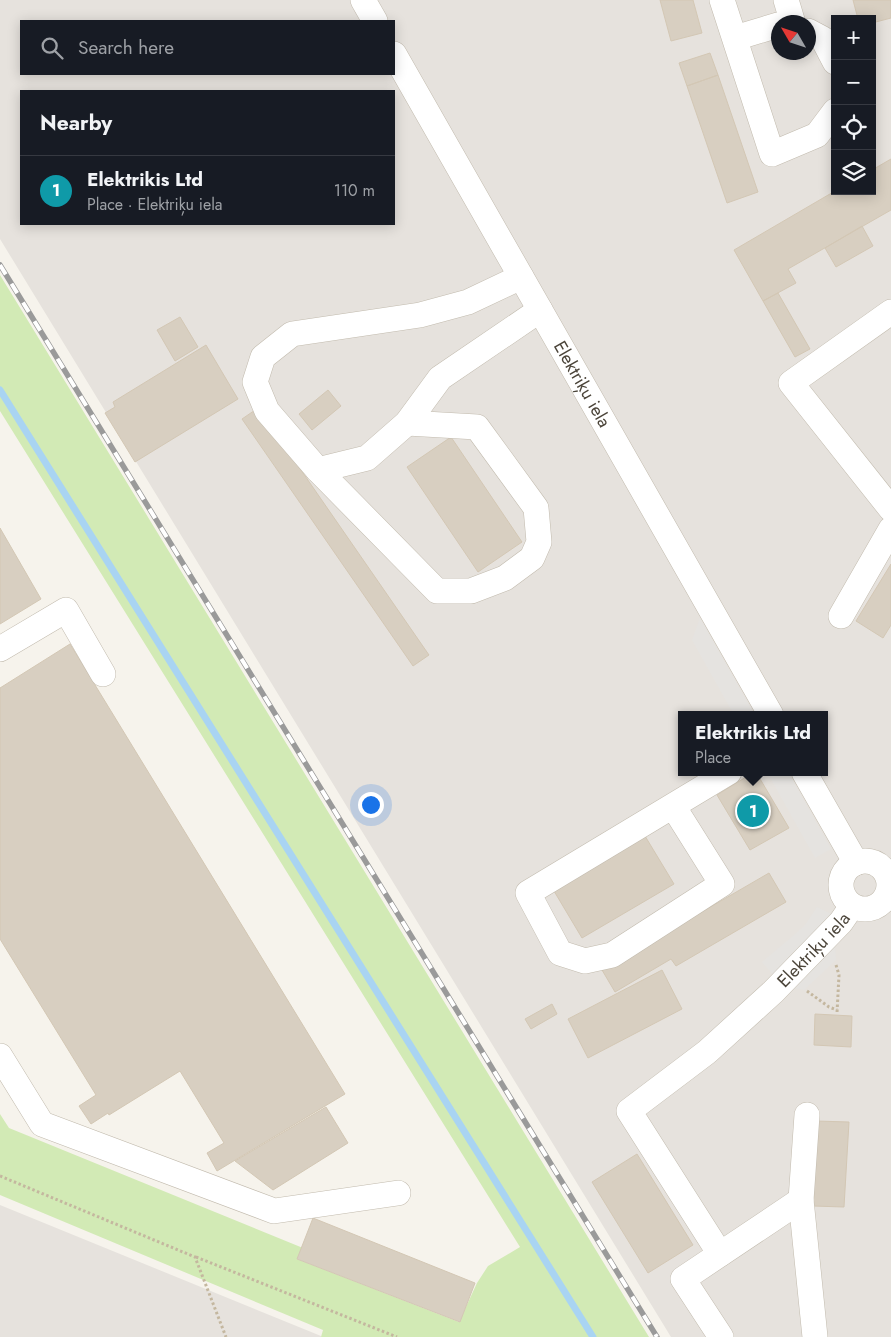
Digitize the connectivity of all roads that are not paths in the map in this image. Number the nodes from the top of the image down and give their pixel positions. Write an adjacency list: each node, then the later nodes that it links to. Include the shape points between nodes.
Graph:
1 (363, 0): 3 (street)
2 (722, 0): 6 (street)
3 (374, 20)
4 (771, 26): 6 (street)
5 (816, 35): 8 (street, via 823,39)
6 (734, 38): 9 (street, via 772,154 817,135)
7 (395, 56): 10 (street, Elektriķu iela)
8 (834, 60)
9 (831, 116)
10 (521, 277): 11 (street, Elektriķu iela); 14 (street, via 468,302 420,315 292,334 263,357 256,382 266,411)
11 (540, 310): 13 (street, via 440,378); 20 (street, Elektriķu iela)
12 (891, 312): 15 (street, via 791,383)
13 (407, 423): 14 (street, via 367,458); 14 (street, via 477,427 536,508 539,542 532,558 505,578 471,591 437,591)
14 (318, 470)
15 (891, 509)
16 (891, 529): 17 (street)
17 (841, 616)
18 (0, 650): 19 (street, via 66,610)
19 (103, 674)
20 (769, 711)
21 (723, 776): 23 (street)
22 (806, 776): 24 (street)
23 (673, 806): 23 (street, via 528,893 560,953 585,961 612,955 722,884)
24 (856, 864): 25 (street, Elektriķu iela, via 849,868 841,884 842,892); 25 (street, Elektriķu iela, via 872,862 880,866 889,888 883,902 876,907 860,909)
25 (852, 906): 30 (street, Elektriķu iela, via 841,922 773,992 707,1052 629,1111)
26 (0, 1056): 28 (street, via 42,1124 274,1211)
27 (807, 1116): 29 (street)
28 (398, 1193)
29 (801, 1200): 30 (street); 32 (street)
30 (720, 1254): 31 (street, via 683,1279)
31 (721, 1337)
32 (815, 1337)

